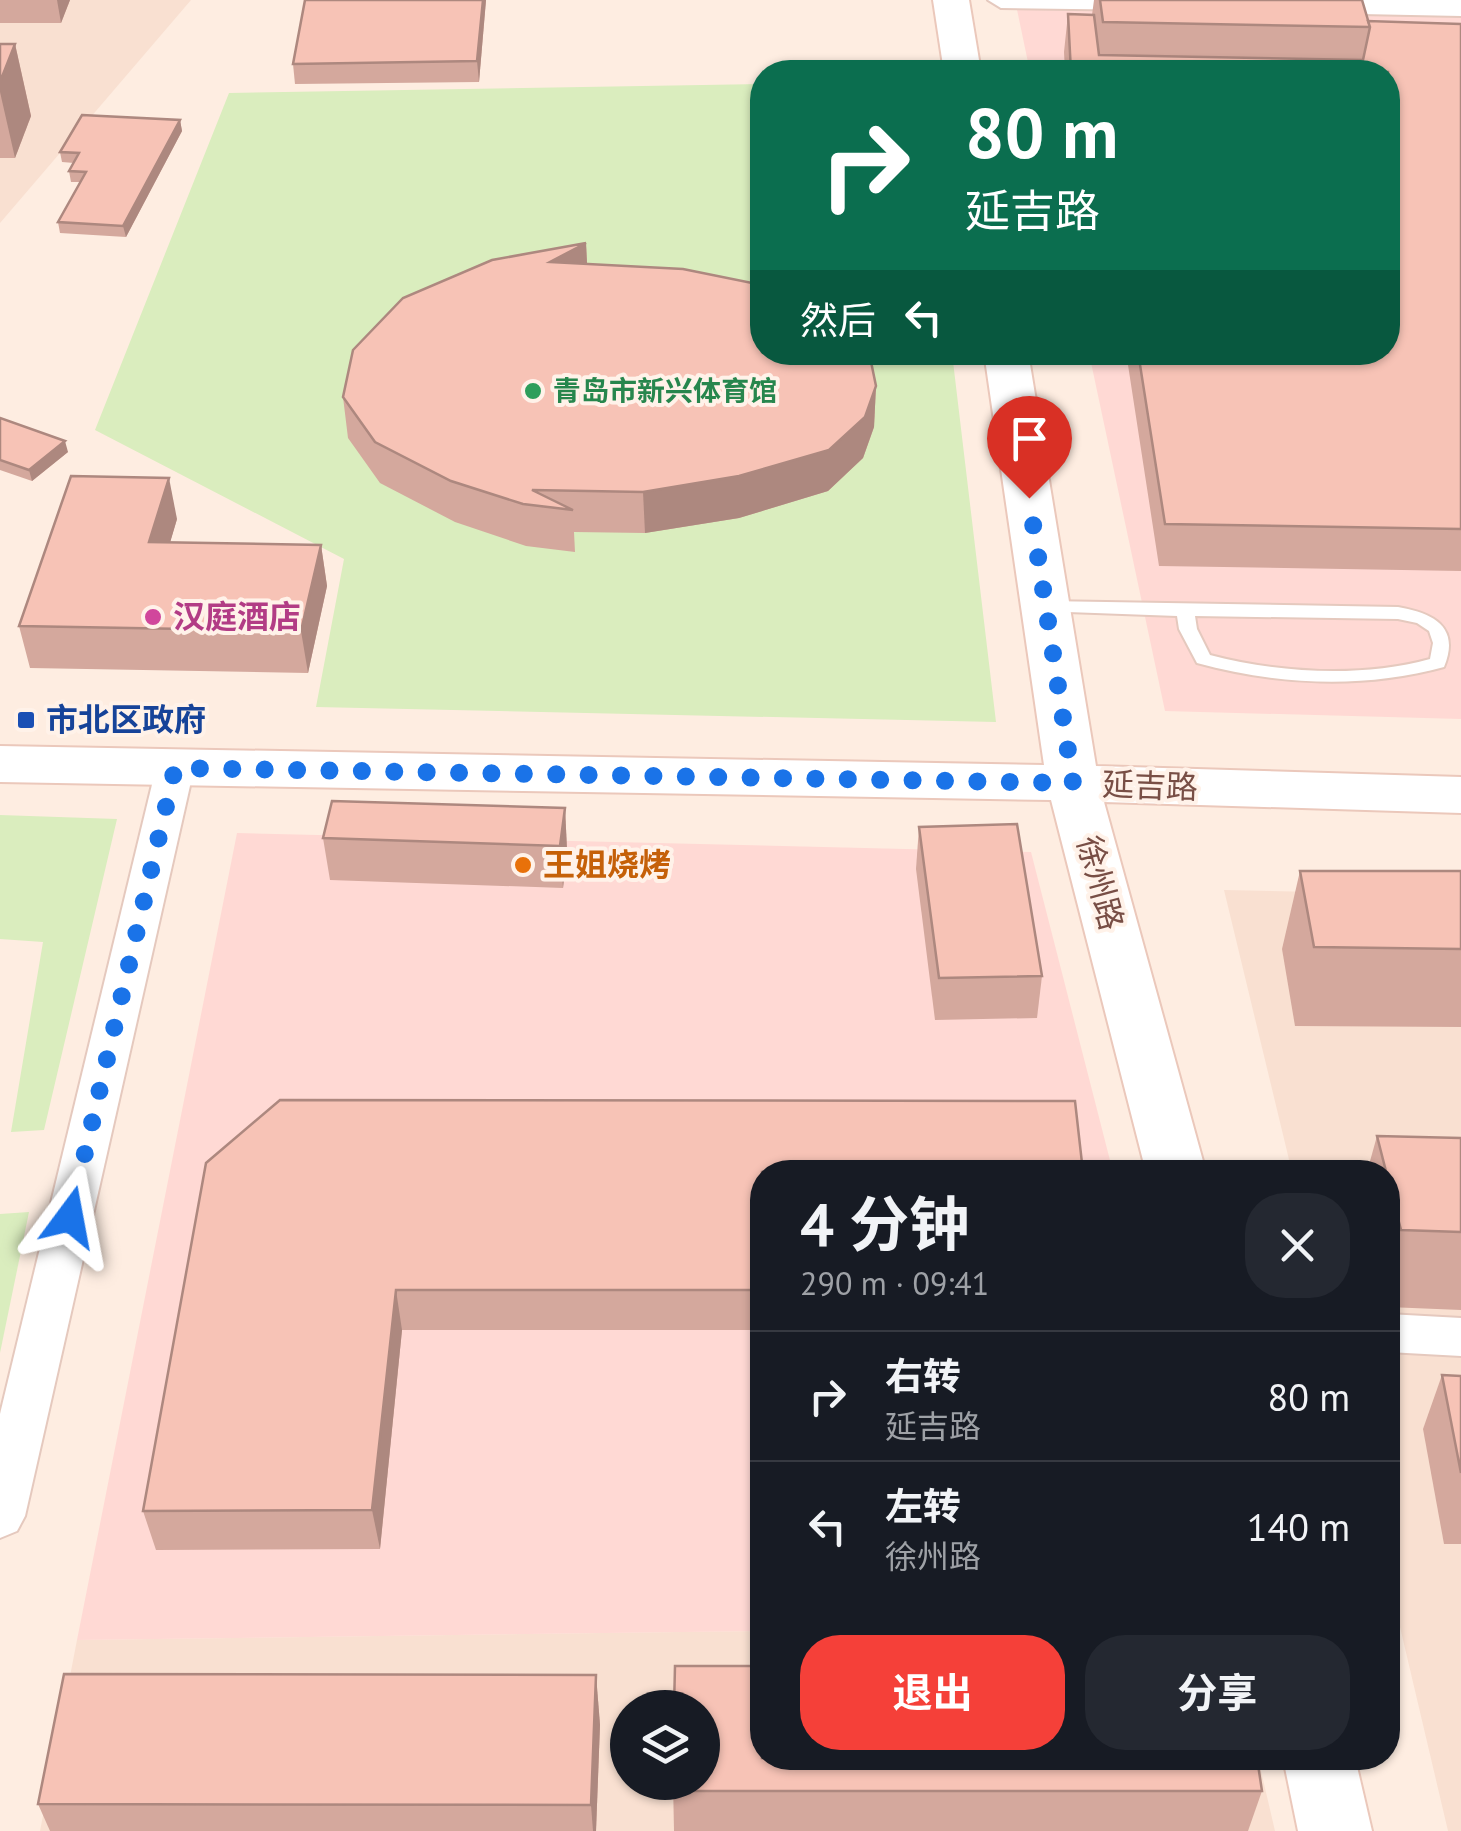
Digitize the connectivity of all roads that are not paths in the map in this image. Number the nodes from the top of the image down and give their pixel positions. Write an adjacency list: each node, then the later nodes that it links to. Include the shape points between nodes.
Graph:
1 (952, 0): 6 (street)
2 (1001, 0): 3 (street)
3 (1170, 3)
4 (1286, 5): 5 (street)
5 (1461, 8)
6 (961, 60)
7 (1008, 365): 8 (street, 徐州路)
8 (1046, 607): 9 (lane); 12 (street, 徐州路)
9 (1185, 610): 9 (lane, via 1402,614 1427,620 1444,646 1438,663 1419,670 1229,668 1203,659)
10 (0, 764): 11 (street, 延吉路)
11 (175, 768): 12 (street, 延吉路); 17 (street)
12 (1073, 783): 13 (street, 延吉路); 14 (street, 徐州路)
13 (1461, 795)
14 (1173, 1160)
15 (1400, 1334): 16 (street)
16 (1461, 1337)
17 (0, 1516)
18 (1322, 1770): 19 (street)
19 (1335, 1831)

